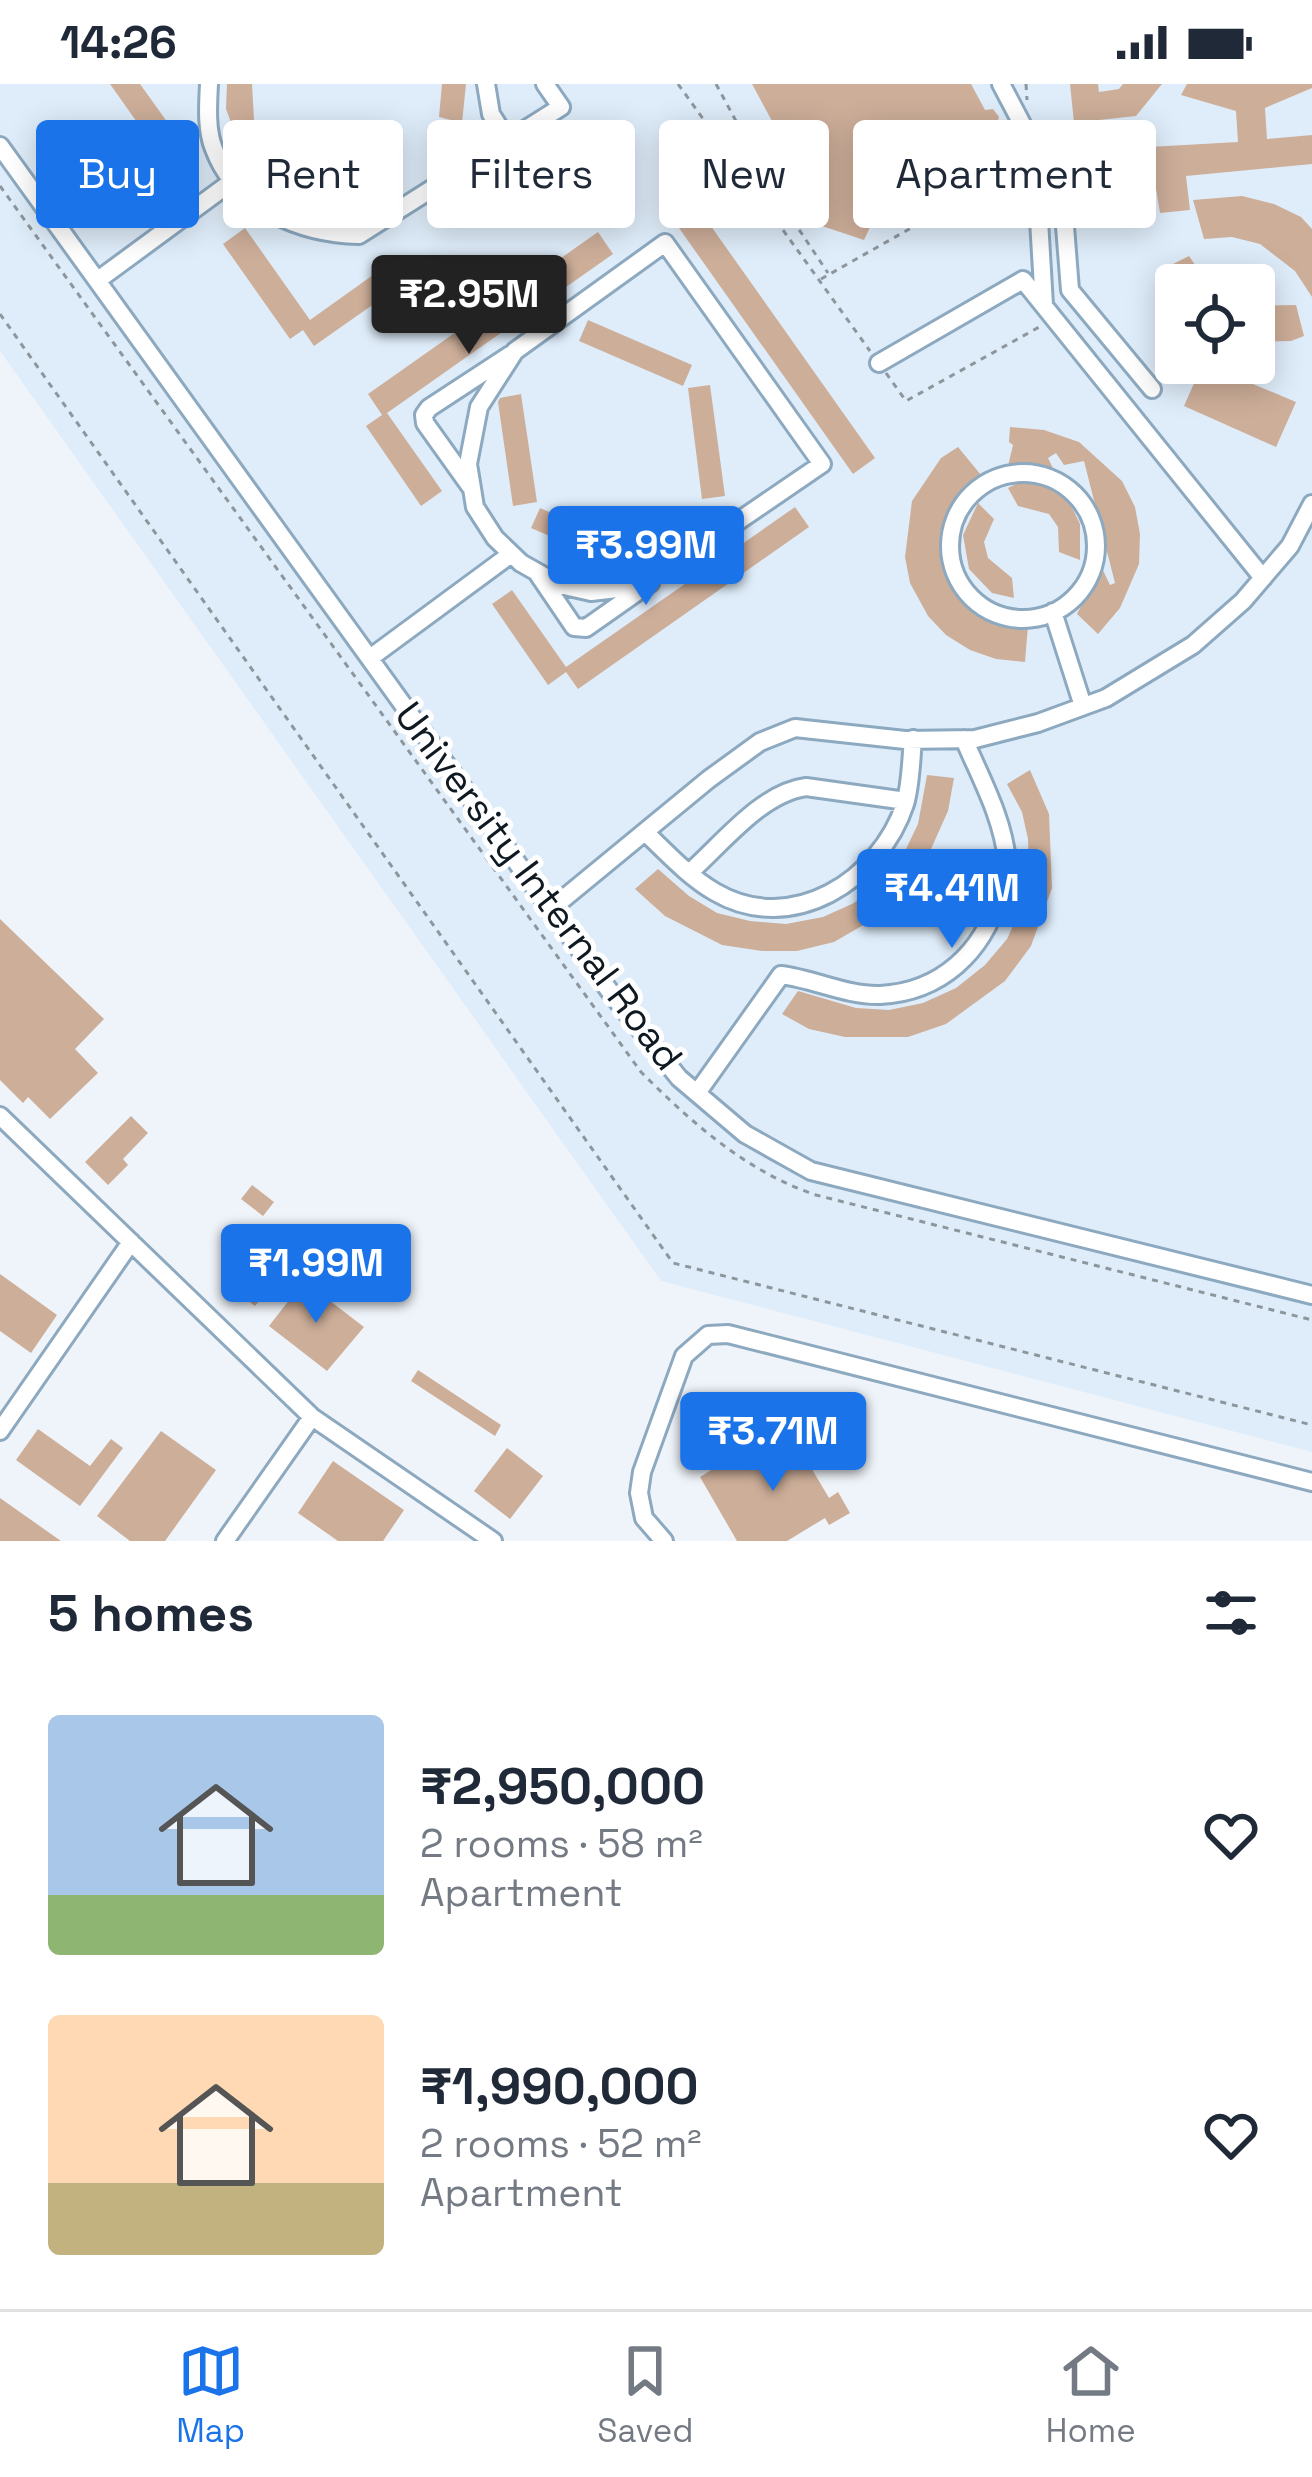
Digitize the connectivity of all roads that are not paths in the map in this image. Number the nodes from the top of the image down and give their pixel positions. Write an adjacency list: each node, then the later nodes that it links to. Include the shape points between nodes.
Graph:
1 (208, 84): 9 (street, via 214,149)
2 (486, 84): 5 (street)
3 (545, 84): 6 (street, via 561,107)
4 (1001, 84): 7 (street)
5 (495, 120)
6 (541, 120)
7 (1018, 120)
8 (0, 146): 13 (street, University Internal Road)
9 (223, 163)
10 (223, 188): 13 (street)
11 (299, 228): 12 (street, via 359,235)
12 (370, 228)
13 (98, 280): 27 (street, University Internal Road)
14 (1049, 312): 15 (street, via 1037,202 1063,201 1070,290); 17 (street); 18 (street, via 1023,280)
15 (1107, 335): 17 (street); 19 (street)
16 (515, 351): 20 (street, via 479,407 468,464); 20 (street, via 424,415); 23 (street, via 665,243 822,464)
17 (1083, 354): 25 (street)
18 (879, 363)
19 (1152, 389)
20 (472, 489): 22 (street, via 475,507)
21 (1312, 503): 25 (street)
22 (511, 554): 24 (street); 27 (street)
23 (680, 561): 24 (street, via 591,592); 24 (street, via 586,628 562,614)
24 (536, 572)
25 (1263, 578): 28 (street, via 1193,645)
26 (1053, 612): 26 (street, via 1013,619 983,609 951,562 960,506 1006,473 1063,482 1096,529 1086,585); 28 (street)
27 (370, 658): 34 (street, University Internal Road)
28 (1083, 706): 30 (street)
29 (913, 740): 30 (street); 31 (street); 32 (street, via 795,728 760,742)
30 (964, 740): 35 (street, via 1001,825 1008,867 984,938 944,975 910,990 879,995 781,975)
31 (906, 801): 33 (street, via 793,789); 33 (street, via 872,864 830,896 792,908 751,904)
32 (645, 832): 33 (street); 34 (street)
33 (689, 873)
34 (551, 910): 35 (street, University Internal Road)
35 (697, 1093): 38 (street, University Internal Road, via 745,1134 811,1171)
36 (0, 1116): 37 (street)
37 (130, 1242): 39 (street); 40 (street)
38 (1312, 1294)
39 (312, 1417): 42 (street); 43 (street)
40 (0, 1431)
41 (1312, 1482): 44 (street, via 708,1334 684,1357 642,1472 644,1518)
42 (225, 1541)
43 (493, 1541)
44 (664, 1541)

